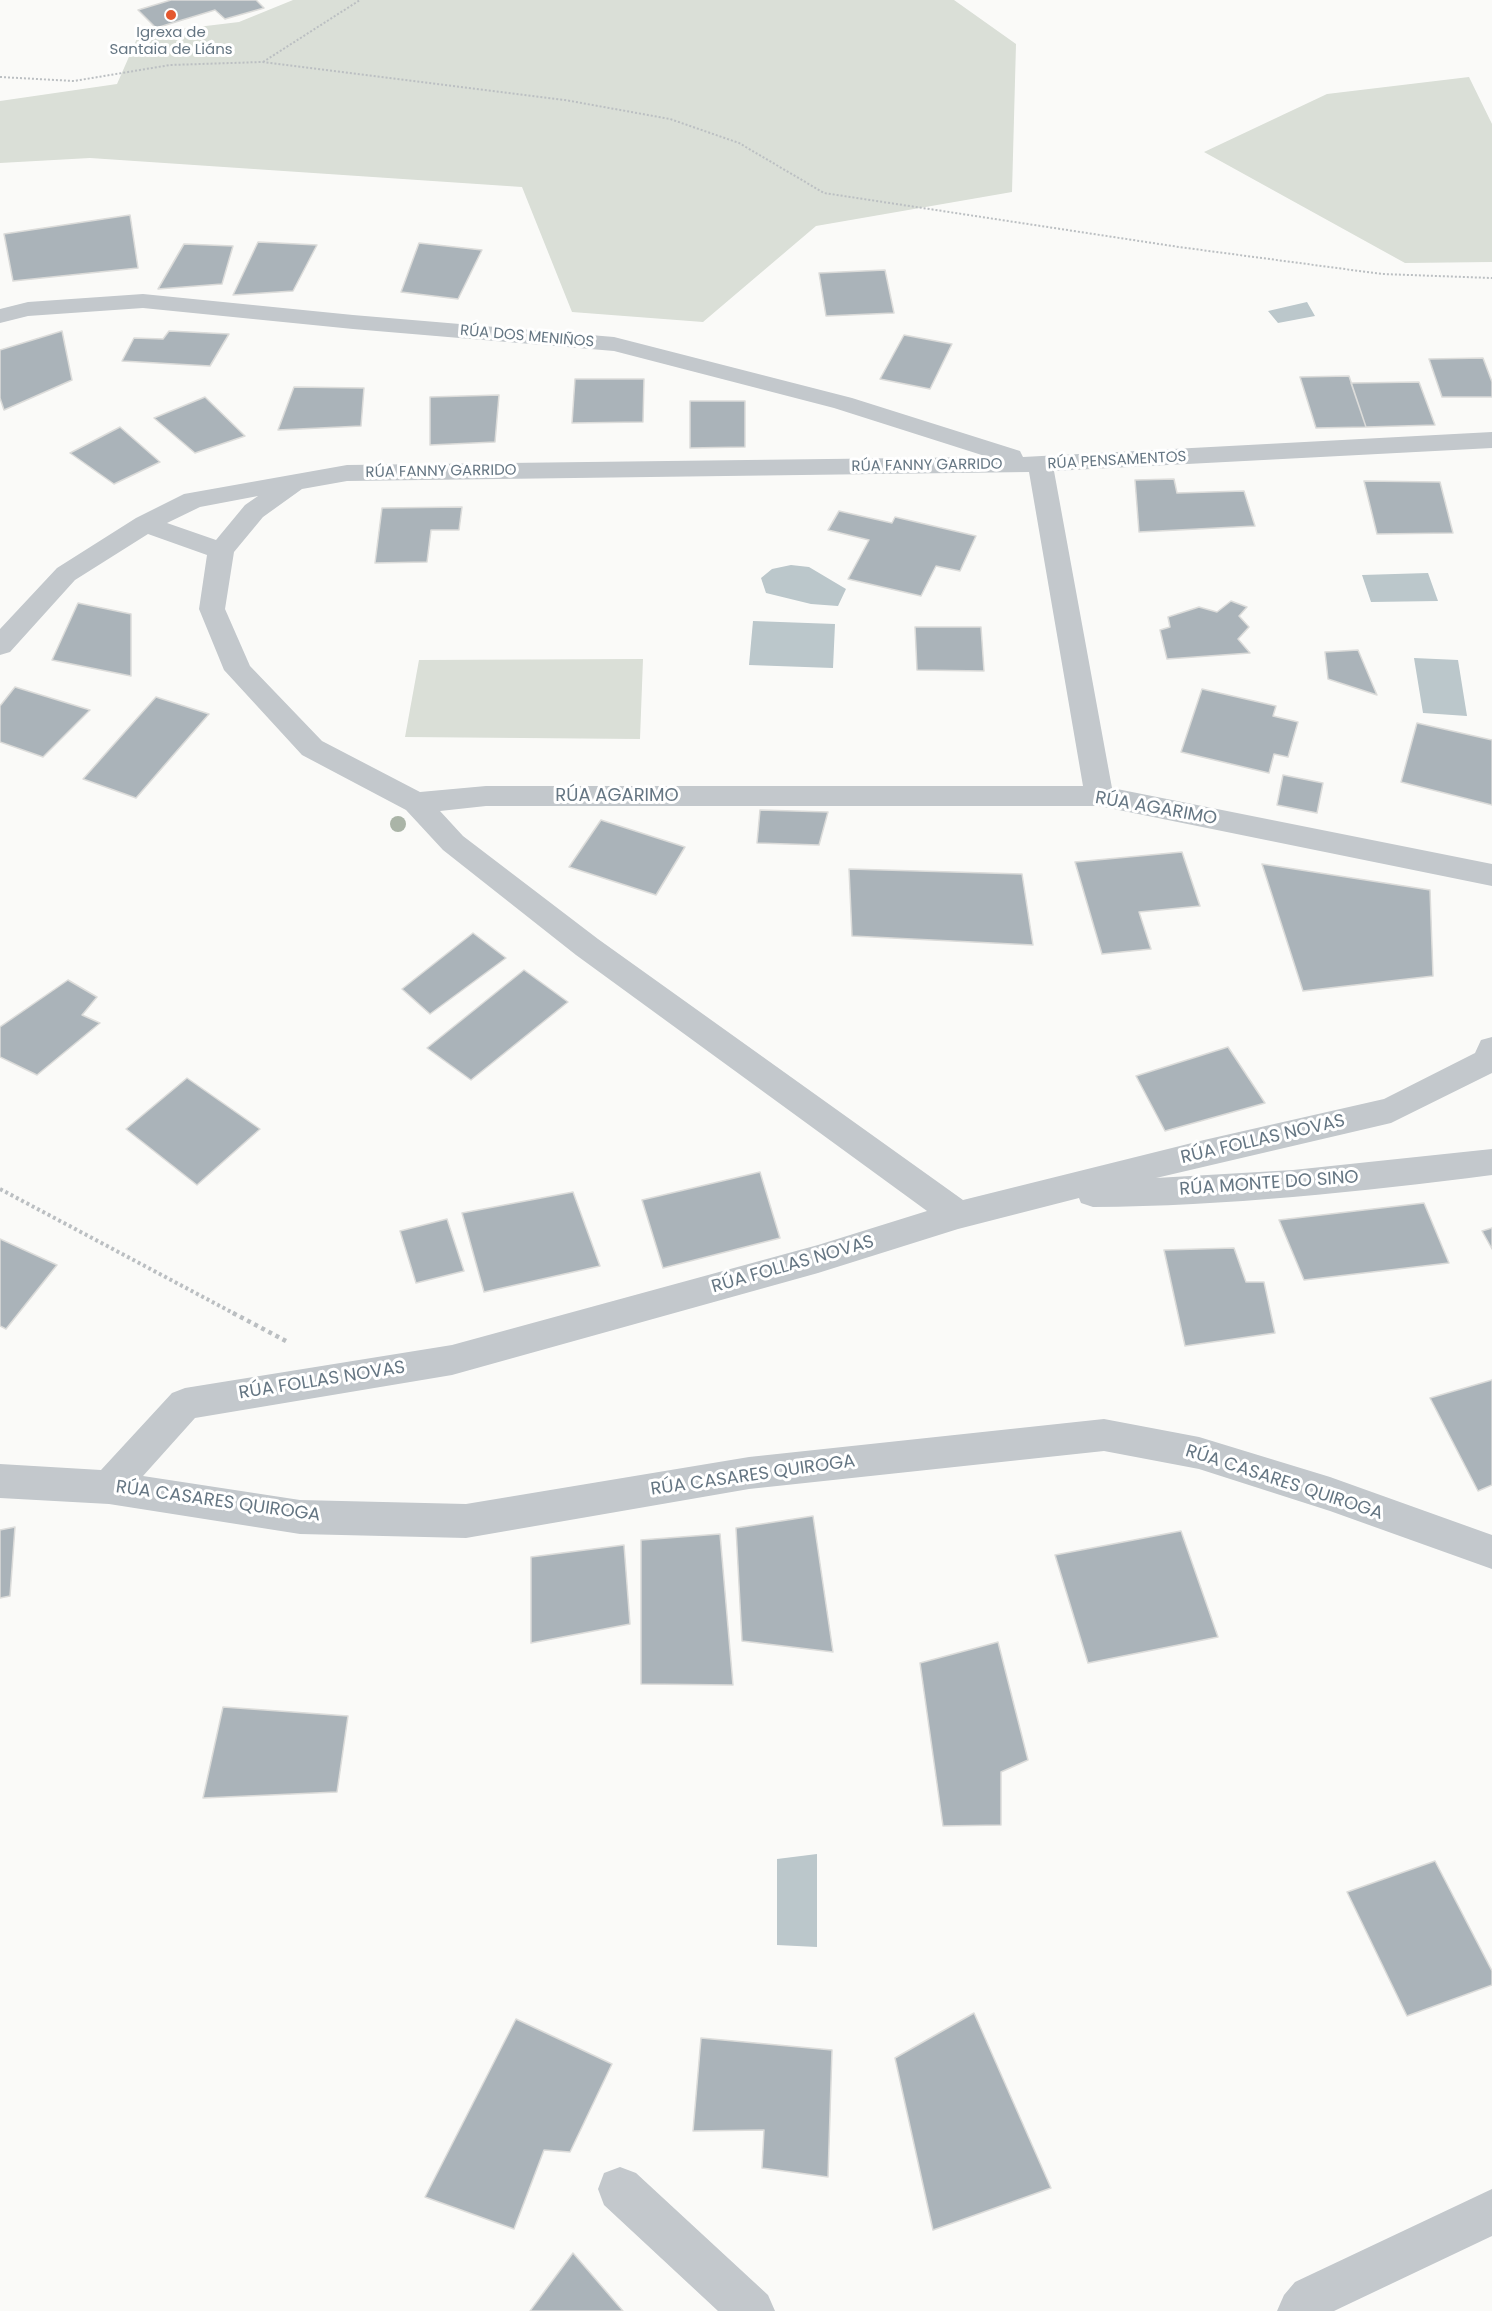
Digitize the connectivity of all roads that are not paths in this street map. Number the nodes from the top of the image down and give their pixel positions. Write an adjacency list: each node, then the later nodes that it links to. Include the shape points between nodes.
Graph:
1 (0, 316): 3 (street, RÚA DOS MENIÑOS, via 28,309 143,301 614,344 843,403)
2 (1492, 440): 3 (street, RÚA PENSAMENTOS)
3 (1040, 464): 4 (street, RÚA FANNY GARRIDO, via 347,473); 8 (street, RÚA PENSAMENTOS)
4 (294, 482): 5 (street, via 193,500); 6 (street, RÚA FANNY GARRIDO, via 254,511)
5 (145, 524): 6 (street); 7 (street, via 66,574)
6 (221, 551): 9 (street, via 212,609 238,670 312,748)
7 (0, 646)
8 (1099, 796): 9 (street, RÚA AGARIMO, via 486,796); 10 (street, RÚA AGARIMO)
9 (416, 802): 14 (street, via 453,843 587,948)
10 (1492, 875)
11 (1492, 1049): 13 (street, RÚA FOLLAS NOVAS, via 1487,1061 1391,1110)
12 (1492, 1162): 13 (street, RÚA MONTE DO SINO, via 1348,1179 1139,1193)
13 (1046, 1192): 14 (street, RÚA FOLLAS NOVAS)
14 (958, 1215): 16 (street, RÚA FOLLAS NOVAS, via 818,1259 452,1360 185,1404)
15 (0, 1481): 16 (street, RÚA CASARES QUIROGA)
16 (109, 1487): 17 (street, RÚA CASARES QUIROGA, via 300,1517 466,1521 749,1473 1104,1435 1199,1453 1330,1494)
17 (1492, 1552)
18 (620, 2189): 20 (street)
19 (1492, 2212): 21 (street, via 1311,2298)
20 (752, 2311)
21 (1300, 2311)

